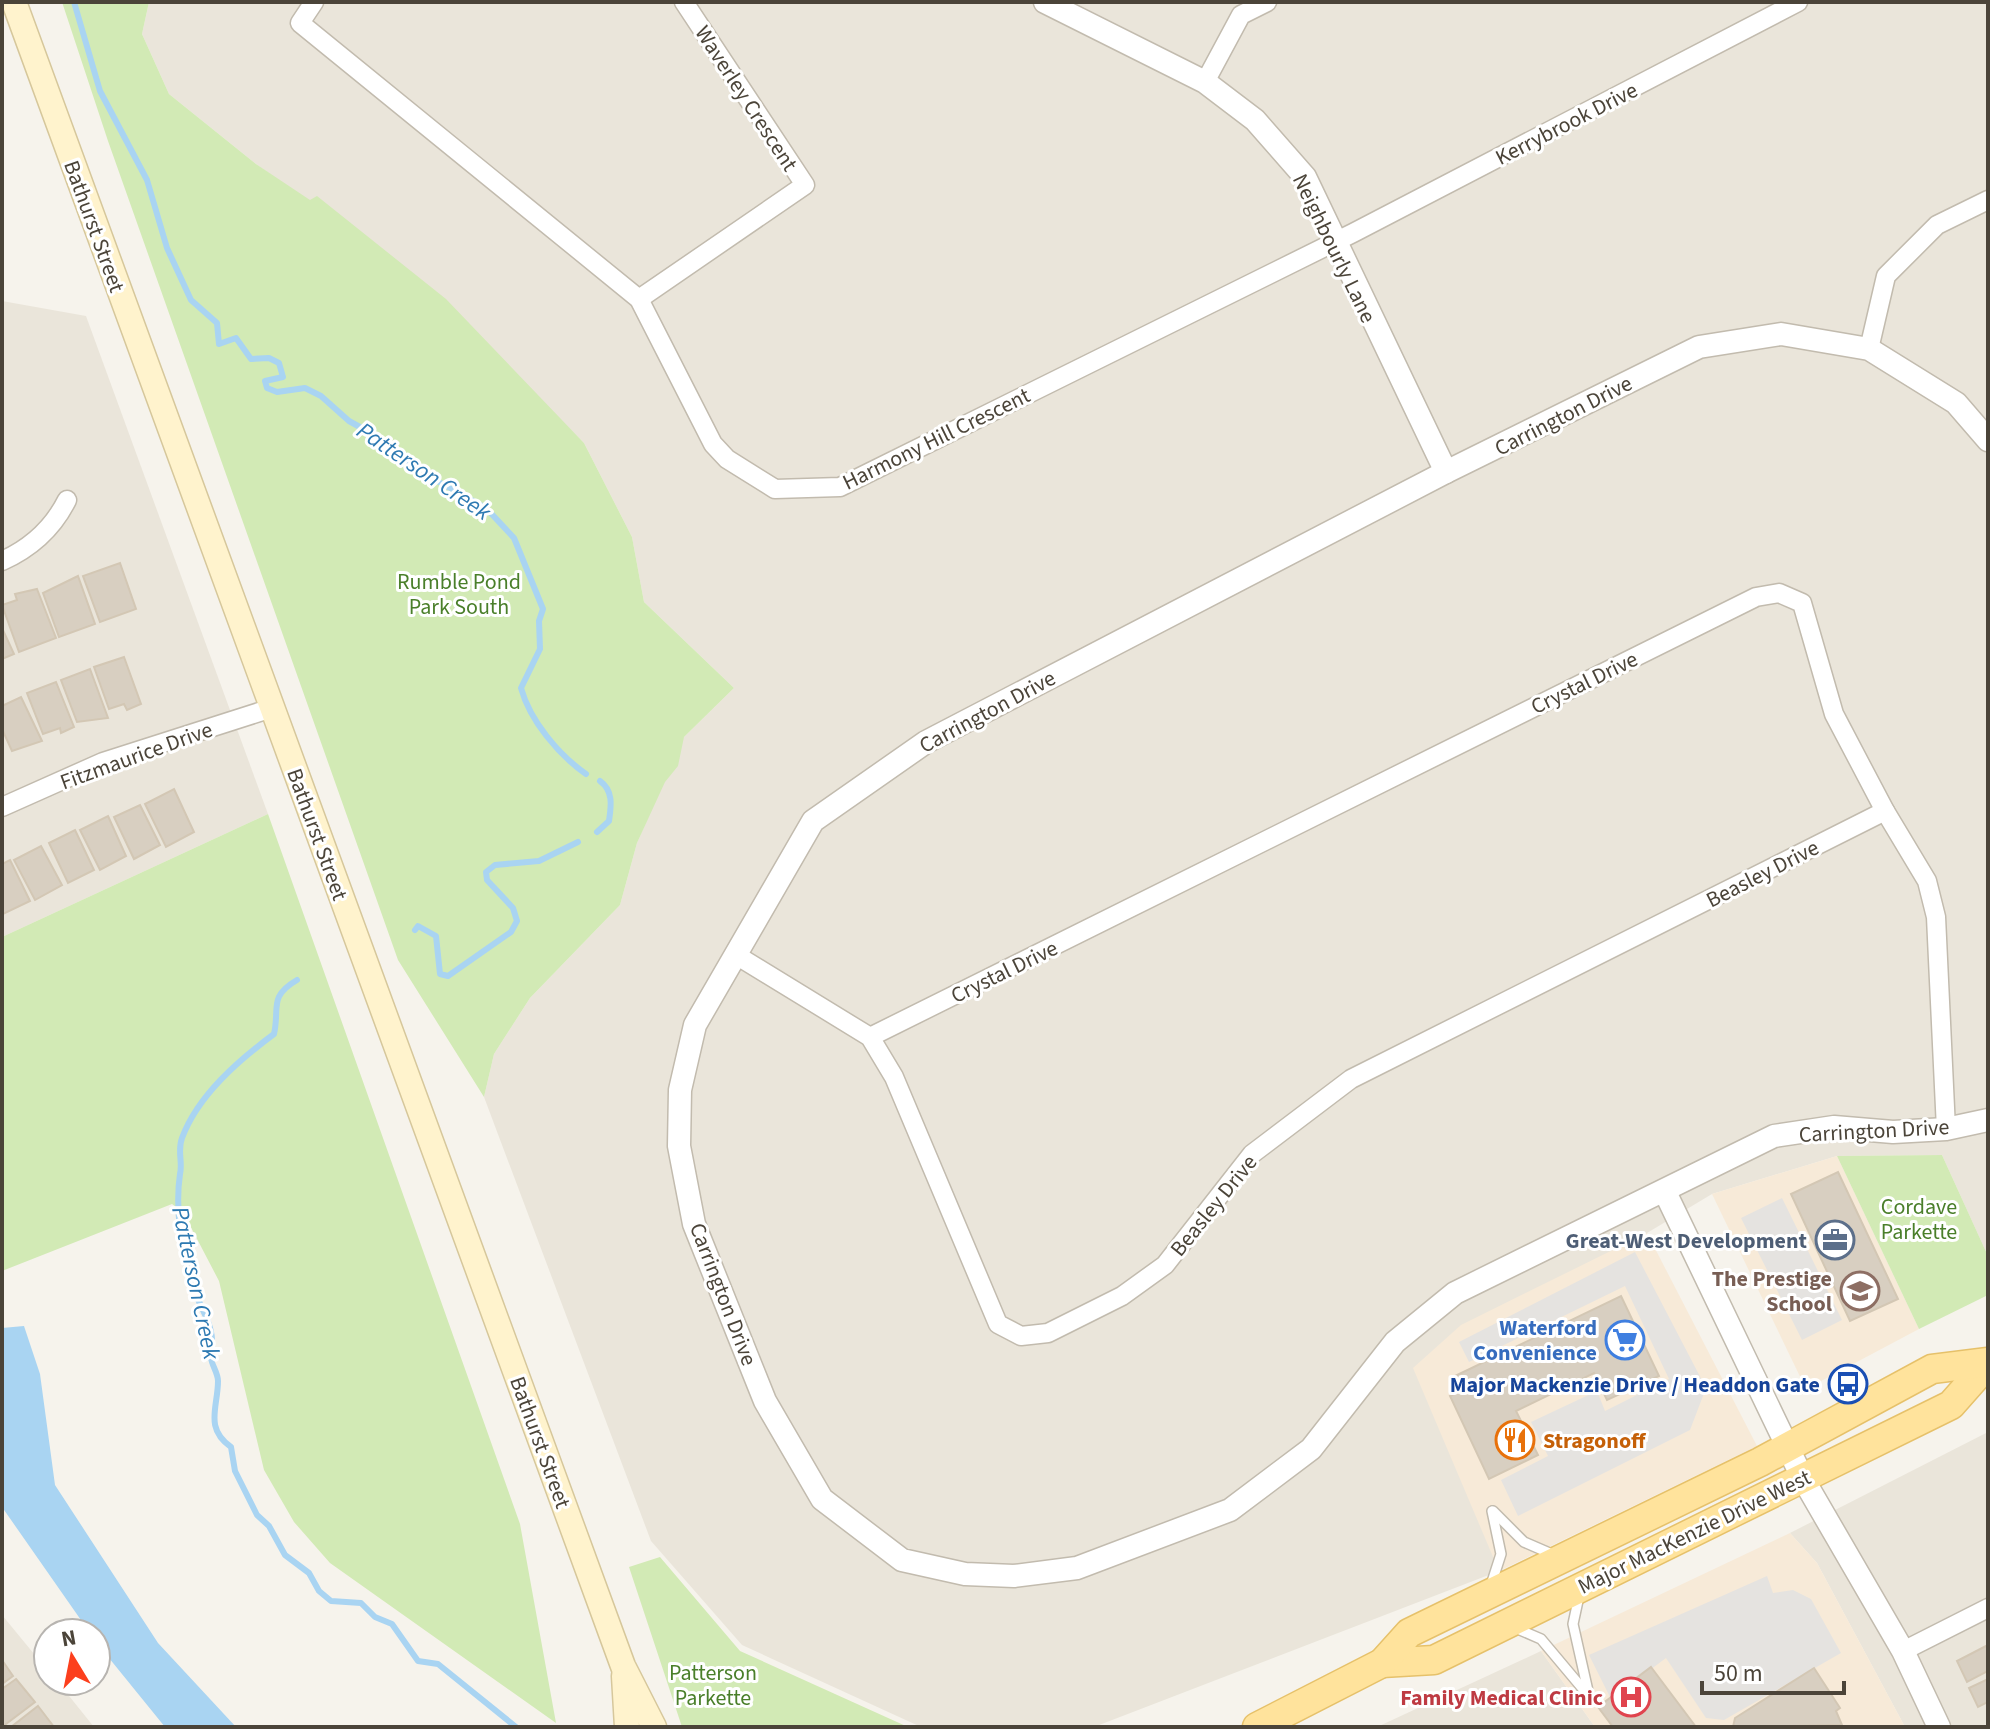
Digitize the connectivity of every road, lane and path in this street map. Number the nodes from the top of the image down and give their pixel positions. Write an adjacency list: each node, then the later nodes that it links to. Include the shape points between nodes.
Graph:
1 (14, 2): 16 (main road, Bathurst Street)
2 (314, 2): 10 (street, Harmony Hill Crescent, via 300,23)
3 (684, 2): 10 (street, Waverley Crescent, via 805,185)
4 (1045, 2): 7 (street, Neighbourly Lane)
5 (1267, 2): 7 (street, via 1241,15)
6 (1797, 2): 9 (street, Kerrybrook Drive)
7 (1205, 82): 9 (street, Neighbourly Lane, via 1255,120 1305,177)
8 (1988, 200): 11 (street, via 1937,225 1886,276)
9 (1334, 243): 10 (street, Harmony Hill Crescent, via 840,487 775,489 727,459 713,444); 13 (street, Neighbourly Lane)
10 (639, 299)
11 (1869, 349): 12 (street, Carrington Drive, via 1956,403); 13 (street, Carrington Drive, via 1781,334 1699,347)
12 (1988, 440)
13 (1446, 472): 19 (street, Carrington Drive, via 926,742 854,790 813,821)
14 (67, 500): 15 (street, via 56,522)
15 (2, 561)
16 (272, 708): 17 (street, Fitzmaurice Drive, via 103,762); 34 (main road, Bathurst Street)
17 (2, 807)
18 (1885, 811): 20 (street, Crystal Drive, via 1834,714 1802,603 1779,593 1756,597); 20 (street, Beasley Drive, via 1351,1079 1252,1154 1165,1265 1122,1296 1048,1333 1021,1336 998,1324 894,1077); 22 (street, Crystal Drive, via 1927,881 1936,917)
19 (736, 955): 20 (street, Beasley Drive); 23 (street, Carrington Drive, via 695,1025 680,1090 679,1146 694,1224 765,1401 822,1499 902,1560 965,1574 1014,1576 1077,1568 1230,1510 1311,1449 1395,1342 1455,1293)
20 (870, 1037)
21 (1988, 1120): 22 (street, Carrington Drive)
22 (1946, 1129): 23 (street, Carrington Drive, via 1834,1127 1774,1136)
23 (1665, 1192): 25 (street)
24 (1988, 1362): 25 (main road, Major MacKenzie Drive West, via 1932,1369); 26 (main road, Major MacKenzie Drive West, via 1951,1405)
25 (1786, 1446): 26 (street); 27 (main road, Major MacKenzie Drive West)
26 (1802, 1477): 28 (main road, Major MacKenzie Drive West); 32 (street)
27 (1561, 1558): 29 (main road, Major MacKenzie Drive West); 29 (lane, via 1524,1542 1492,1511 1501,1554)
28 (1580, 1587): 31 (main road, Major MacKenzie Drive West); 31 (lane, via 1573,1624 1588,1695 1541,1639)
29 (1488, 1594): 33 (main road, Major MacKenzie Drive West, via 1409,1633)
30 (1988, 1608): 32 (street)
31 (1506, 1624): 33 (main road, Major MacKenzie Drive West, via 1434,1660)
32 (1903, 1651): 38 (street)
33 (1382, 1663): 37 (main road, Major MacKenzie Drive West)
34 (623, 1666): 35 (main road, Bathurst Street); 36 (main road, Bathurst Street)
35 (627, 1727)
36 (654, 1727)
37 (1257, 1727)
38 (1939, 1727)

